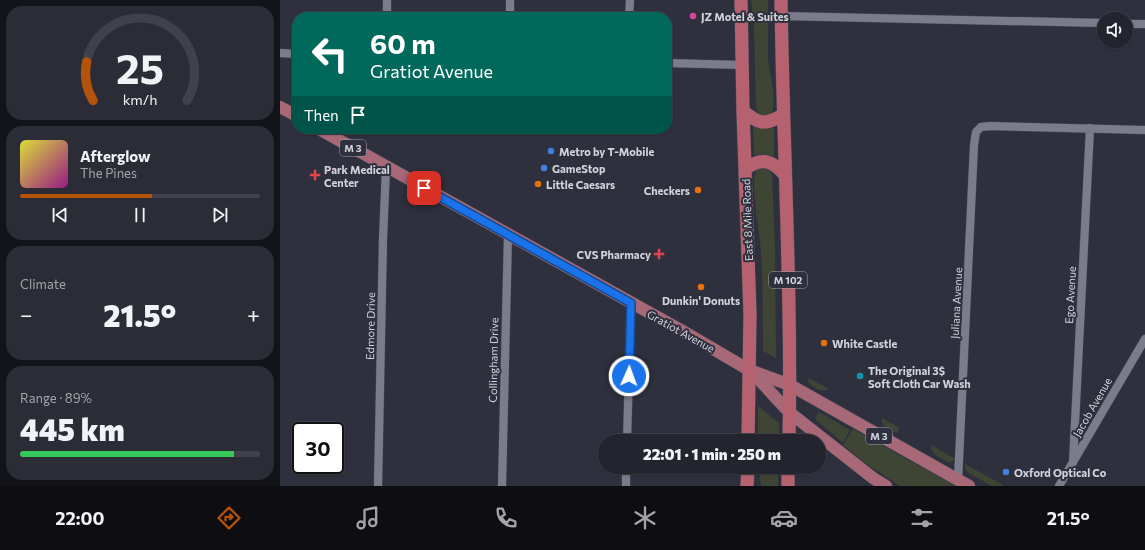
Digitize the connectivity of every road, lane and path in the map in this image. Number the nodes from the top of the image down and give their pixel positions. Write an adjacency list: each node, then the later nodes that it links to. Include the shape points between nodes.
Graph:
1 (388, 0): 6 (street)
2 (510, 0): 7 (street)
3 (630, 0): 8 (street)
4 (741, 0): 16 (highway, East 8 Mile Road)
5 (781, 0): 9 (highway, M 102)
6 (387, 12)
7 (510, 12)
8 (629, 12)
9 (782, 16): 10 (street); 20 (highway, M 102)
10 (1097, 23)
11 (1133, 24): 12 (street)
12 (1145, 24)
13 (280, 54): 14 (street)
14 (292, 54)
15 (672, 63): 16 (street)
16 (742, 65): 18 (highway, East 8 Mile Road)
17 (280, 107): 19 (main road)
18 (743, 111): 20 (highway, via 761,123 771,122); 25 (highway, East 8 Mile Road)
19 (292, 113)
20 (783, 115): 26 (highway, M 102)
21 (1090, 128): 22 (street); 36 (street, Ego Avenue); 40 (street, Juliana Avenue, via 990,126 978,129 974,145)
22 (1145, 130)
23 (328, 134): 24 (main road, Gratiot Avenue / M 3)
24 (386, 167): 27 (main road, Gratiot Avenue / M 3); 41 (street, Edmore Drive, via 382,242)
25 (745, 169): 26 (highway, via 755,163 766,161); 30 (highway, East 8 Mile Road)
26 (785, 175): 31 (highway, M 102)
27 (508, 235): 28 (main road, Gratiot Avenue / M 3); 42 (street, Collingham Drive)
28 (631, 303): 30 (main road, Gratiot Avenue / M 3); 33 (street)
29 (1145, 339): 36 (street, Jacob Avenue)
30 (749, 370): 31 (main road, Gratiot Avenue / M 3); 32 (main road, Gratiot Avenue / M 3); 34 (highway, East 8 Mile Road)
31 (790, 385): 32 (highway, M 102); 40 (main road, Gratiot Avenue / M 3)
32 (789, 412): 35 (highway, M 102); 46 (main road, Gratiot Avenue / M 3)
33 (627, 434)
34 (748, 434)
35 (788, 434)
36 (1073, 462): 48 (street, Jacob Avenue)
37 (626, 474): 43 (street)
38 (748, 474): 44 (highway)
39 (788, 474): 45 (highway)
40 (958, 480): 47 (main road, Gratiot Avenue / M 3)
41 (378, 486)
42 (502, 486)
43 (626, 486)
44 (747, 486)
45 (788, 486)
46 (886, 486)
47 (970, 486)
48 (1059, 486)

